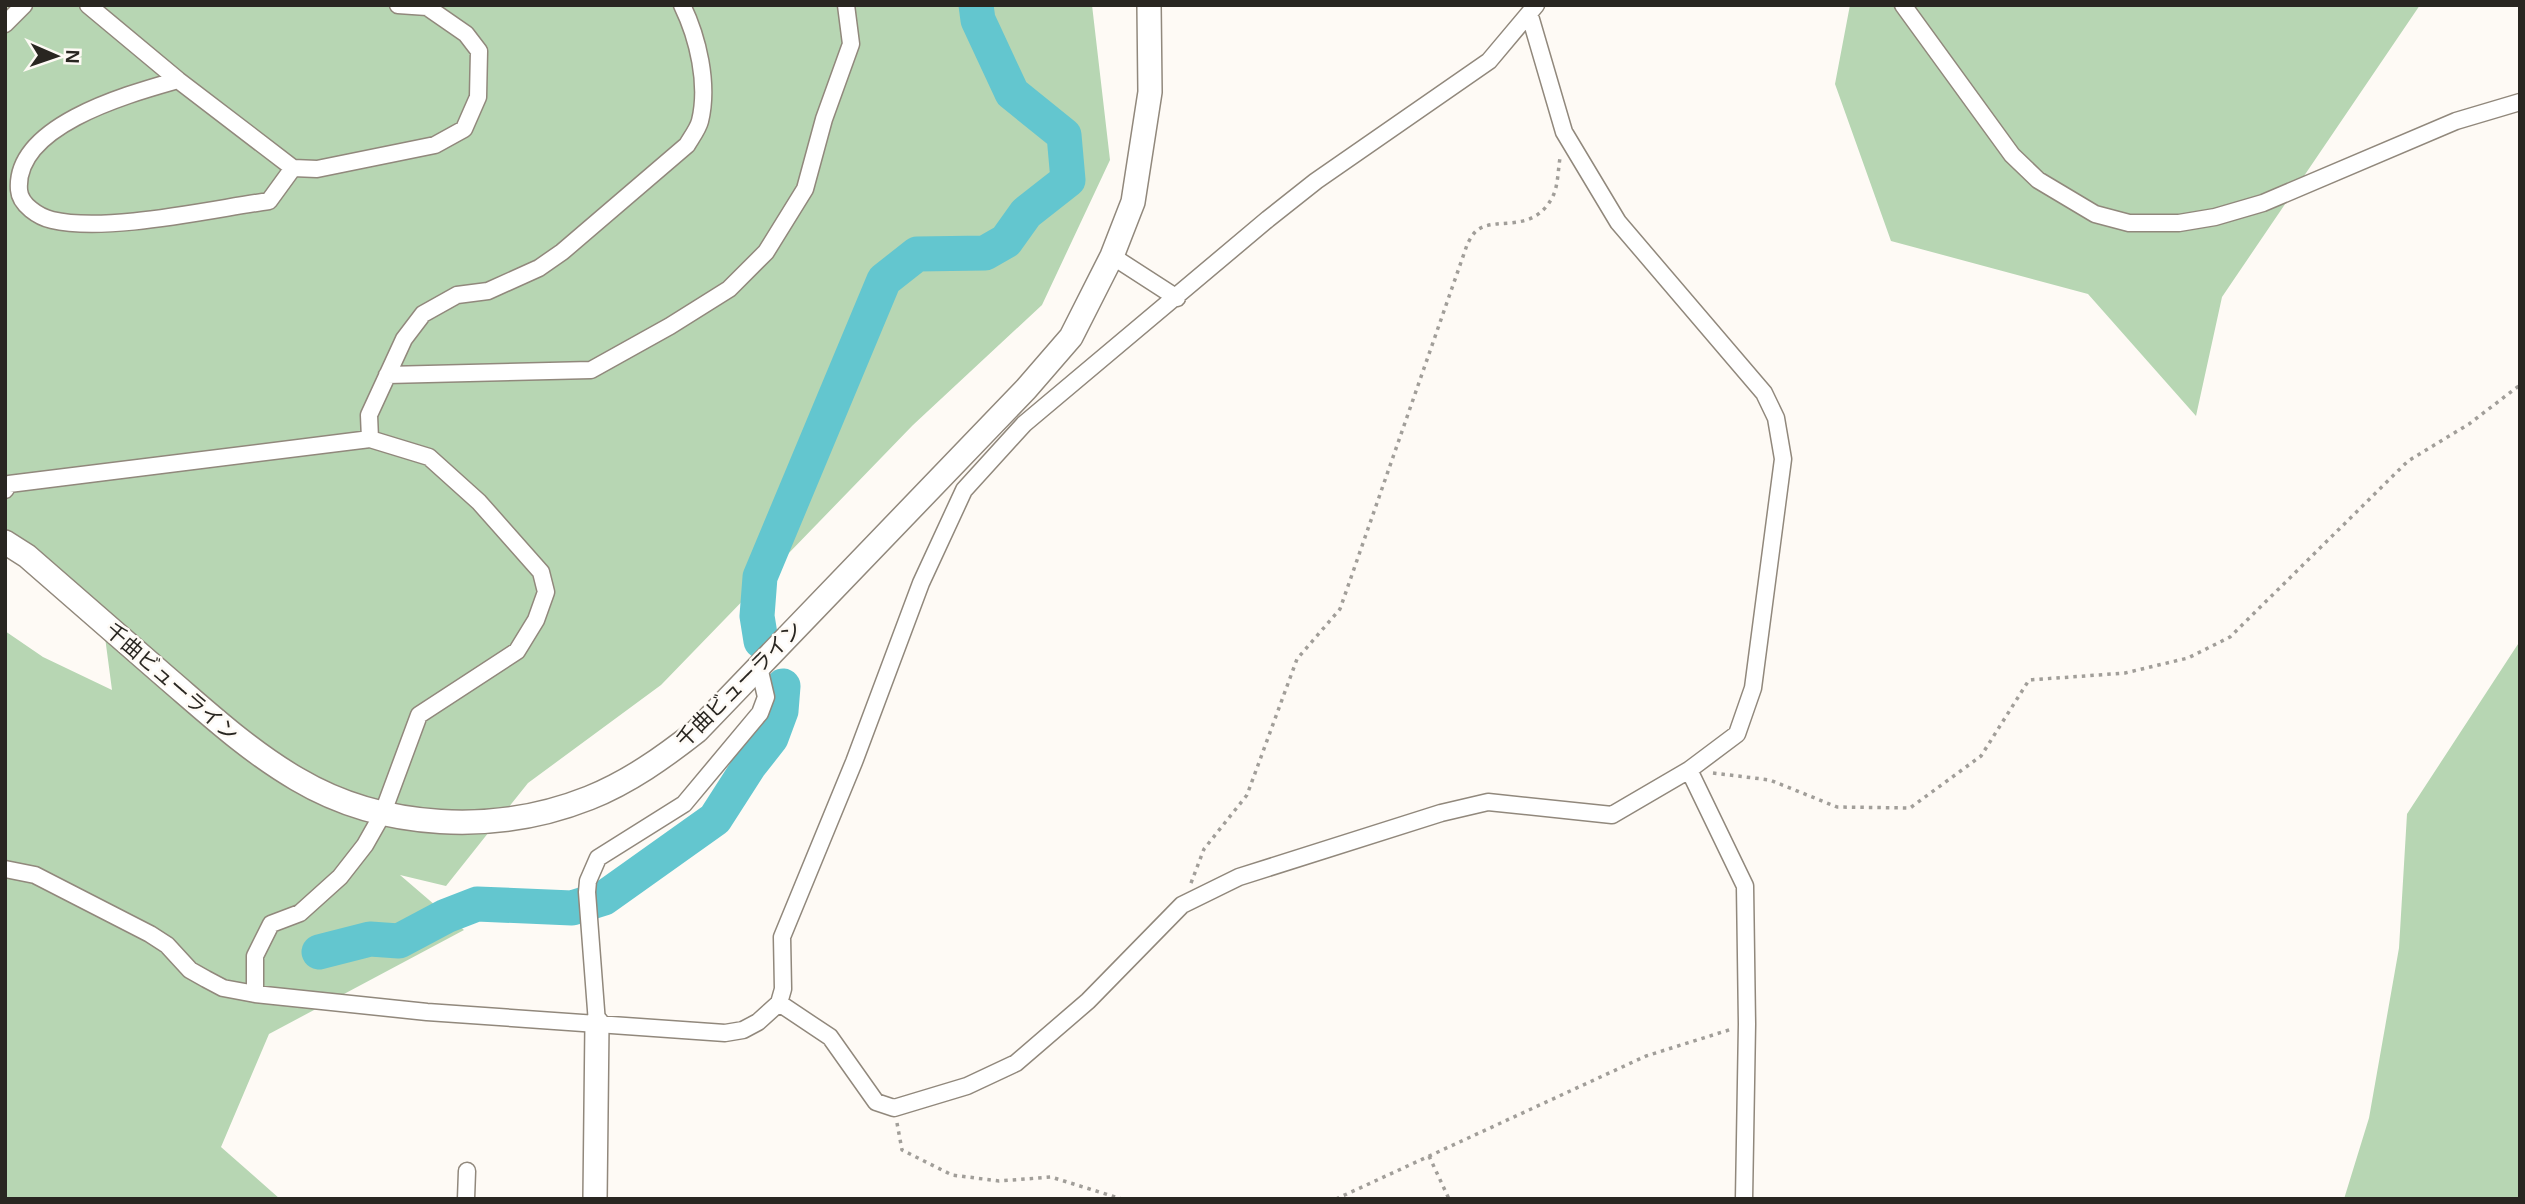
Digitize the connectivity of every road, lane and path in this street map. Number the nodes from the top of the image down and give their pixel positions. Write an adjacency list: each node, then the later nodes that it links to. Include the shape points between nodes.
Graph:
1 (24, 5): 9 (street)
2 (88, 5): 10 (street)
3 (398, 5): 13 (street, via 427,7 466,34 479,51 478,97 464,128 435,145 317,169)
4 (682, 5): 16 (street, via 696,35 702,75 700,122 687,145 539,268 488,291 457,295 423,314)
5 (846, 5): 16 (street, via 851,44 805,189 766,252 729,289 591,370)
6 (1149, 5): 14 (street, 千曲ビューライン, via 1150,92 1144,143 1133,202)
7 (1903, 5): 11 (street, via 2029,172 2095,214 2129,223 2179,223 2263,203 2456,121)
8 (1533, 11): 12 (street); 15 (street, via 1489,61 1316,181)
9 (5, 24)
10 (178, 79): 13 (street); 13 (street, via 102,103 38,143 23,160 18,192 29,209 51,220 101,224 270,201)
11 (2520, 102)
12 (1564, 132): 22 (street, via 1618,222 1764,393 1776,418 1783,459 1753,688 1737,734); 25 (path, via 1554,195 1539,215 1477,230 1466,245 1340,609 1297,659 1247,795 1204,849)
13 (293, 168)
14 (1112, 256): 15 (street); 21 (street, 千曲ビューライン, via 1071,337 1053,358)
15 (1177, 298): 27 (street, via 1024,424 964,490 921,583 782,936)
16 (387, 375): 18 (street, via 369,415)
17 (2520, 385): 22 (path, via 2469,424 2408,461 2230,637 2188,658 2125,673 2029,680 1981,756 1910,808 1837,807 1770,780)
18 (370, 439): 19 (street, via 9,484); 23 (street, via 429,457 510,533 541,572 546,592 517,651 419,715)
19 (5, 490)
20 (5, 541): 23 (street, 千曲ビューライン, via 27,555 243,744 299,780)
21 (759, 667): 23 (street, 千曲ビューライン, via 698,731 659,761 590,798 547,810 467,822); 28 (street, via 766,697 760,713 684,804 598,858 587,892)
22 (1689, 770): 25 (street, via 1612,815 1488,802 1239,877); 29 (street, via 1745,886)
23 (382, 815): 26 (street, via 340,877 300,913 271,924 255,956)
24 (5, 869): 26 (street, via 35,874 150,934 167,944 190,970 223,988)
25 (1182, 905): 30 (street, via 1088,1000 1016,1063 967,1086)
26 (255, 994): 28 (street)
27 (779, 1003): 28 (street, via 758,1022 725,1033); 30 (street, via 830,1037 876,1102)
28 (597, 1023): 34 (street)
29 (1747, 1024): 31 (path, via 1646,1056); 38 (street)
30 (894, 1108): 35 (path, via 902,1150 952,1175 999,1181 1051,1177)
31 (1429, 1156): 36 (path); 37 (path)
32 (467, 1171): 33 (street)
33 (466, 1199)
34 (594, 1199)
35 (1122, 1199)
36 (1336, 1199)
37 (1449, 1199)
38 (1744, 1199)

